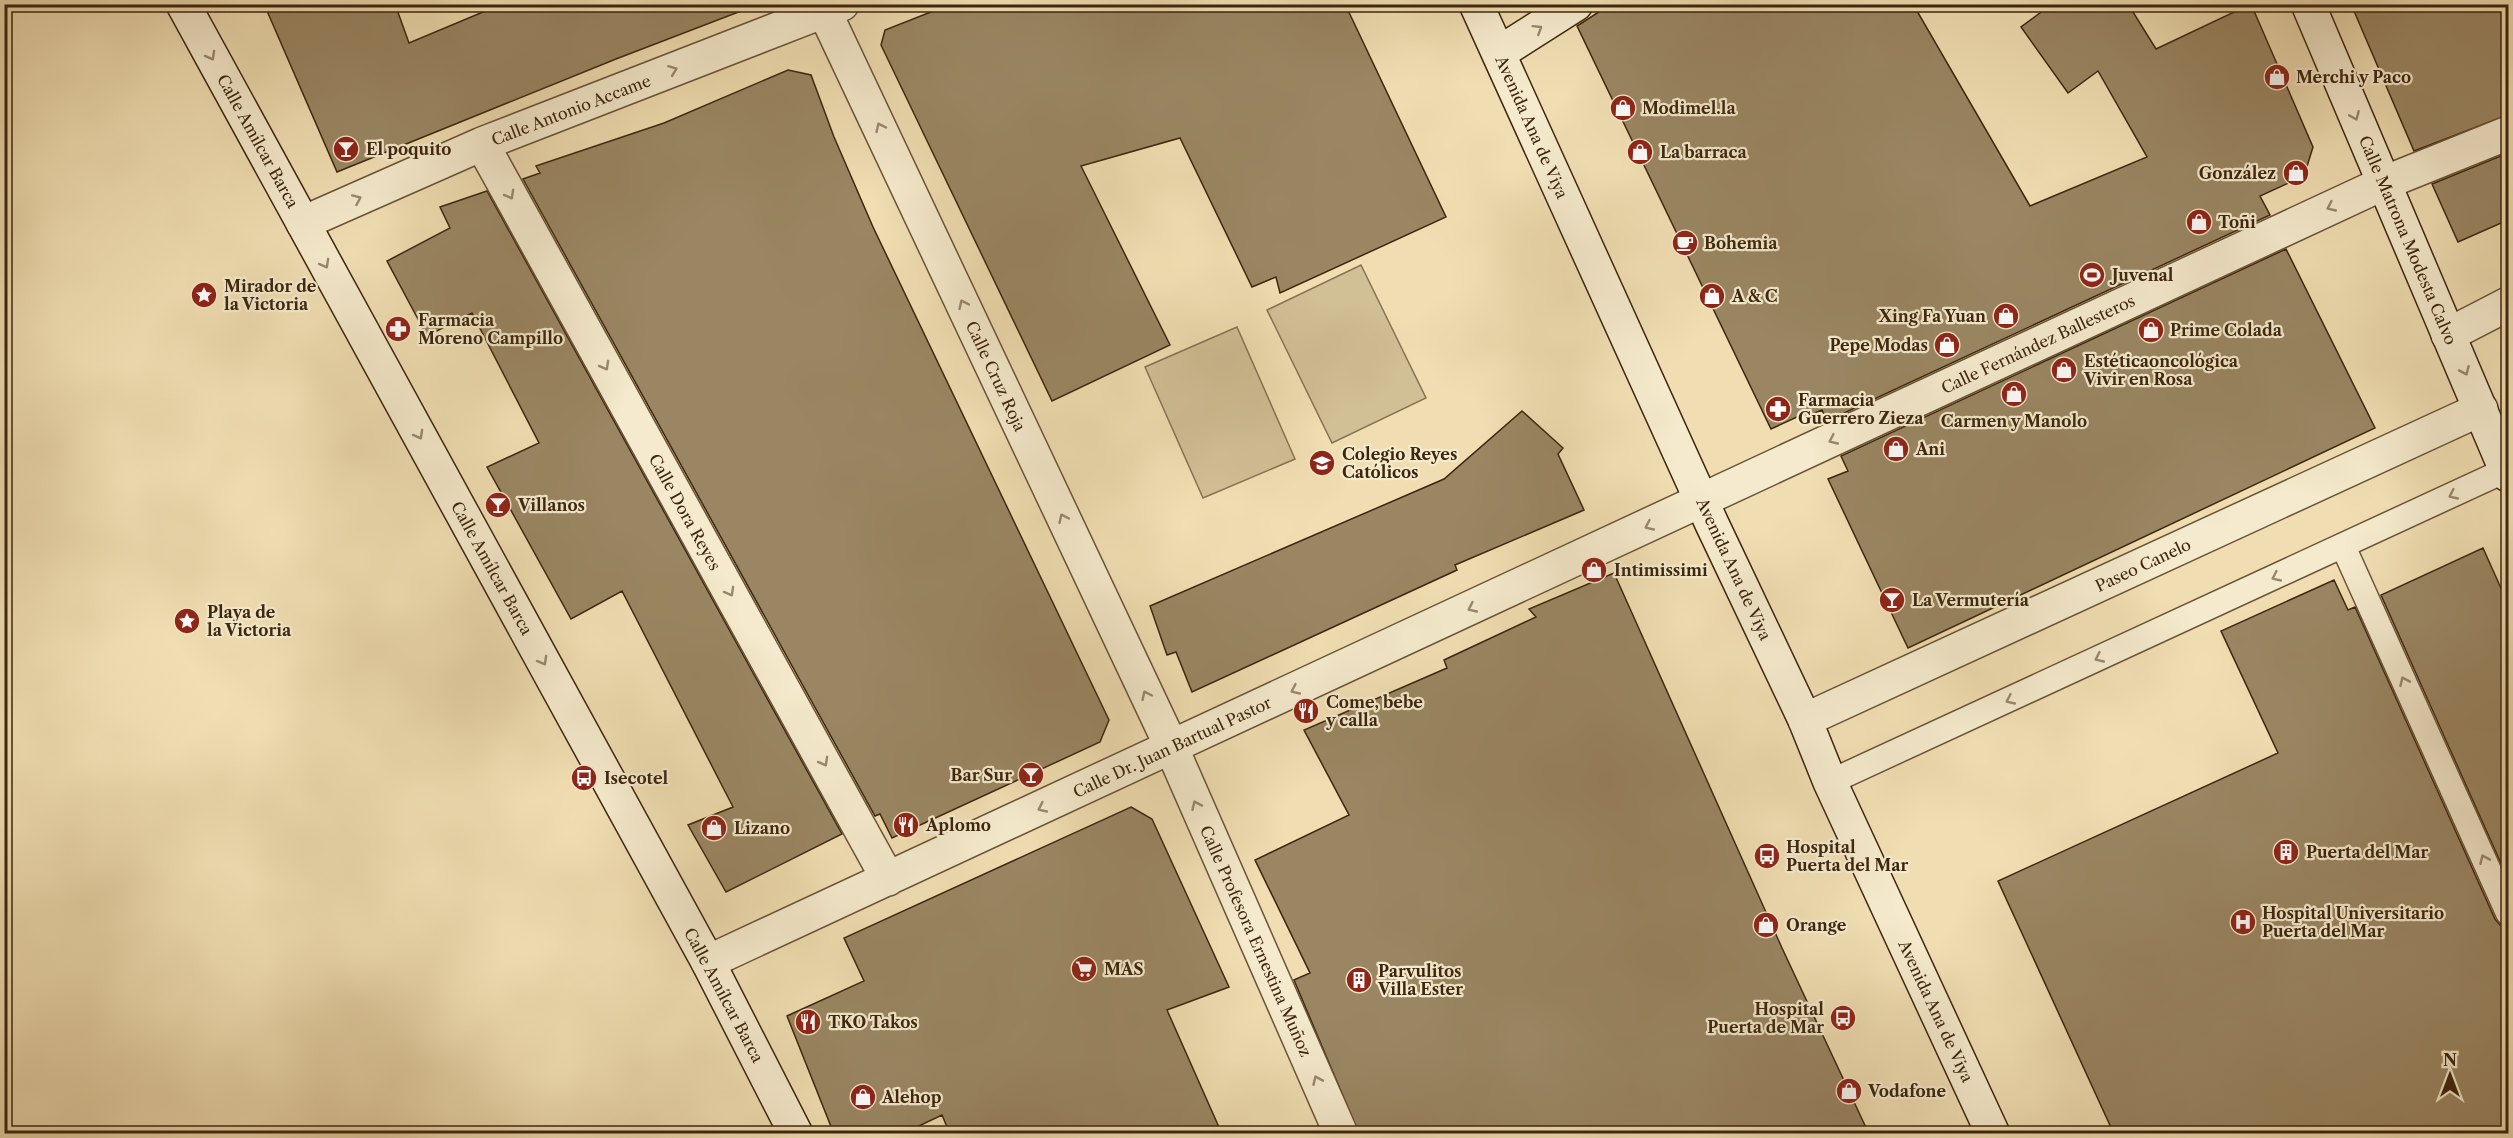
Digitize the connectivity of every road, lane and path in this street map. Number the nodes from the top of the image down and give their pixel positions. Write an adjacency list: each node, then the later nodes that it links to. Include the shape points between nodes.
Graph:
1 (183, 4): 10 (street, Calle Amílcar Barca, one-way to 10)
2 (1476, 4): 6 (street, Avenida Ana de Viya)
3 (1576, 4): 6 (street, one-way to 3)
4 (2308, 4): 9 (street, Calle Matrona Modesta Calvo, one-way to 9)
5 (829, 7): 8 (street, Calle Antonio Accame, one-way to 5); 18 (street, Calle Cruz Roja, one-way to 5)
6 (1499, 52): 15 (street, Avenida Ana de Viya)
7 (2508, 133): 9 (street, Calle Fernández Ballesteros)
8 (482, 144): 10 (street, Calle Antonio Accame, one-way to 8); 20 (street, Calle Dora Reyes, one-way to 20)
9 (2384, 183): 12 (street, Calle Matrona Modesta Calvo); 15 (street, Calle Fernández Ballesteros, one-way to 15)
10 (303, 223): 22 (street, Calle Amílcar Barca, one-way to 22)
11 (2508, 304): 12 (street)
12 (2448, 335): 13 (street, Calle Matrona Modesta Calvo, one-way to 13)
13 (2481, 409): 14 (street, Calle Matrona Modesta Calvo); 17 (street, Paseo Canelo)
14 (2508, 472): 16 (lane, one-way to 16)
15 (1702, 502): 17 (street, Avenida Ana de Viya); 18 (street, Calle Dr. Juan Bartual Pastor, one-way to 18)
16 (2343, 546): 19 (lane, one-way to 19); 21 (lane, one-way to 16)
17 (1805, 720): 19 (street, Avenida Ana de Viya)
18 (1171, 748): 20 (street, Calle Dr. Juan Bartual Pastor, one-way to 20); 24 (street, Calle Profesora Ernestina Muñoz, one-way to 18)
19 (1830, 782): 25 (street, Avenida Ana de Viya)
20 (888, 879): 22 (street, Calle Dr. Juan Bartual Pastor)
21 (2508, 913)
22 (708, 962): 23 (street, Calle Amílcar Barca)
23 (796, 1134)
24 (1341, 1134)
25 (1993, 1134)

